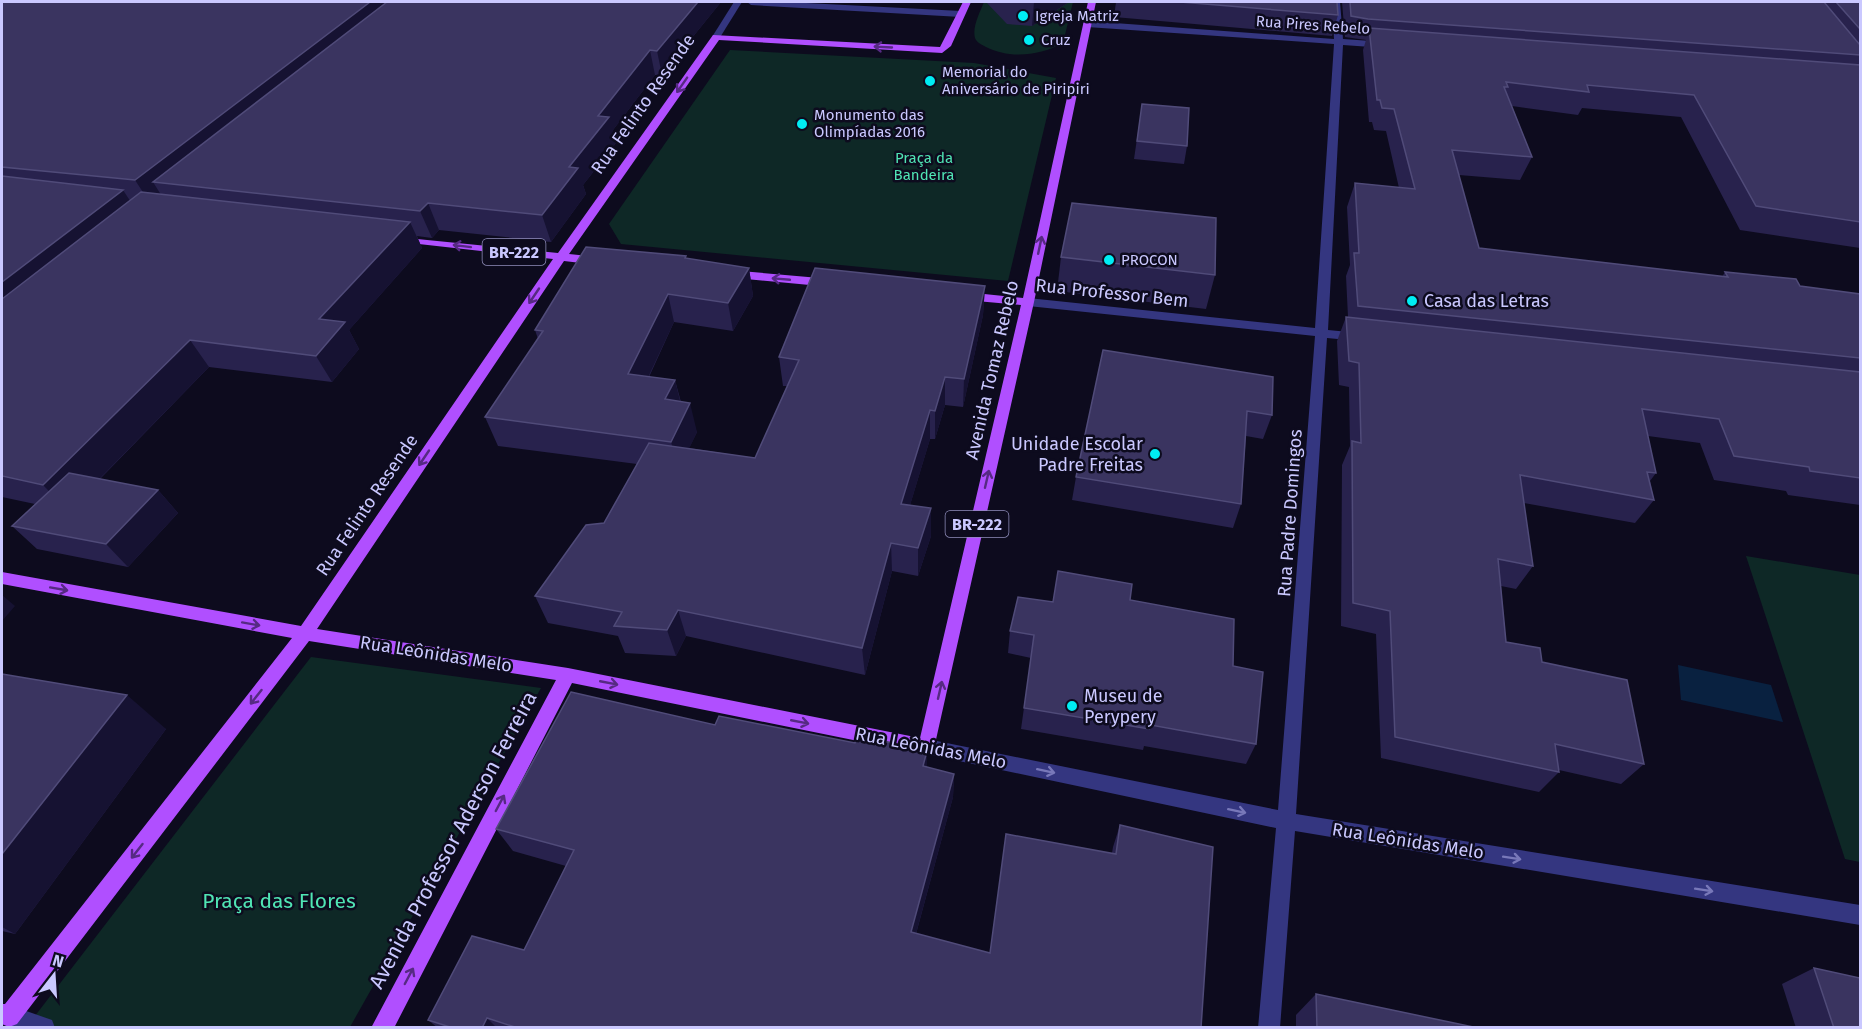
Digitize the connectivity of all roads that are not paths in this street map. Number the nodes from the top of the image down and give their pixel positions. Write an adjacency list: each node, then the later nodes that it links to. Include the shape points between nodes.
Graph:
1 (738, 2): 8 (street, Rua Felinto Resende)
2 (751, 2): 6 (street)
3 (966, 2): 6 (main road)
4 (1092, 2): 7 (main road, Avenida Tomaz Rebelo / BR-222)
5 (1336, 2): 9 (street, Rua Padre Domingos)
6 (961, 14): 8 (main road, one-way to 8, via 942,50)
7 (1087, 24): 9 (street, Rua Pires Rebelo); 17 (main road, Avenida Tomaz Rebelo / BR-222, one-way to 7)
8 (716, 37): 12 (main road, Rua Felinto Resende / BR-222, one-way to 12)
9 (1339, 42): 10 (street, Rua Pires Rebelo); 18 (street, Rua Padre Domingos)
10 (1398, 46)
11 (383, 237): 12 (main road, BR-222, one-way to 11)
12 (560, 258): 13 (main road, BR-222); 21 (main road, Rua Felinto Resende / BR-222, one-way to 21)
13 (606, 262)
14 (712, 272): 15 (main road, one-way to 14)
15 (841, 284)
16 (958, 295): 17 (main road, Rua Professor Bem)
17 (1028, 302): 18 (street, Rua Professor Bem); 23 (main road, Avenida Tomaz Rebelo / BR-222, one-way to 17)
18 (1322, 333): 19 (street, Rua Professor Bem); 24 (street, Rua Padre Domingos)
19 (1373, 339)
20 (2, 578): 21 (main road, Rua Leônidas Melo, one-way to 21)
21 (305, 634): 22 (main road, Rua Leônidas Melo); 26 (main road, Rua Felinto Resende, one-way to 26)
22 (568, 675): 23 (main road, Rua Leônidas Melo, one-way to 23); 28 (main road, Avenida Professor Aderson Ferreira, one-way to 22)
23 (927, 747): 24 (street, Rua Leônidas Melo, one-way to 24)
24 (1287, 821): 25 (street, Rua Leônidas Melo, one-way to 25); 29 (street, Rua Padre Domingos)
25 (1860, 915)
26 (5, 1015): 27 (street)
27 (44, 1028)
28 (382, 1028)
29 (1269, 1028)

